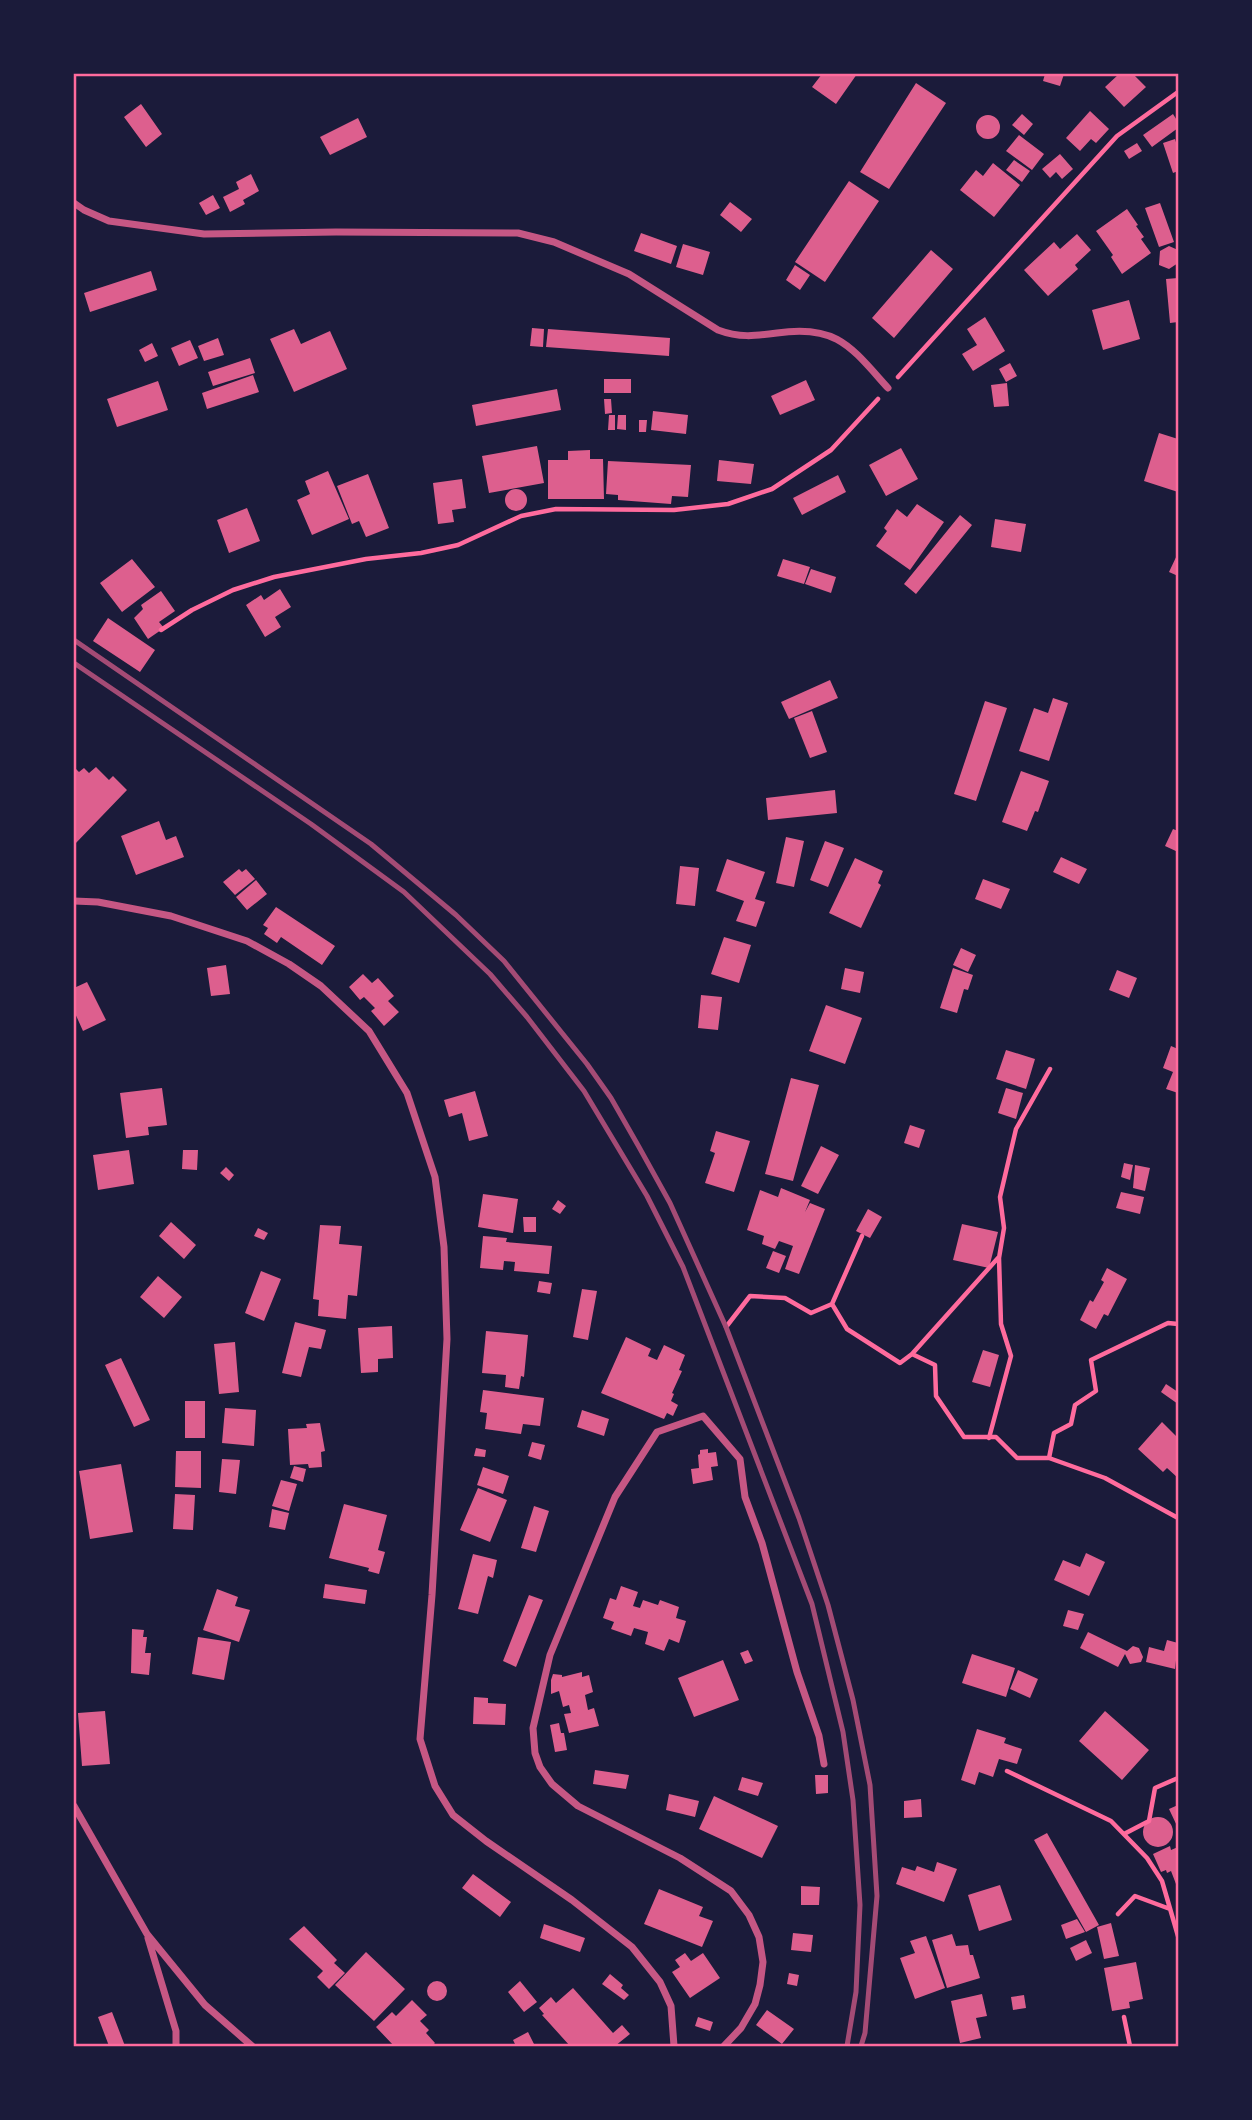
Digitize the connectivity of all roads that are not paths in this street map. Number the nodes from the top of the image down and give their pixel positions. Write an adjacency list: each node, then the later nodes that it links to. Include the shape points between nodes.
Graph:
1 (74, 203): 2 (street, via 109,221 204,234 518,233 554,242 629,274 729,334 746,338 797,330 834,336)
2 (888, 388)
3 (74, 901): 7 (street, via 171,916 247,942 289,964 321,986 369,1031 407,1093 435,1177 444,1247 447,1339 420,1739 435,1786 453,1815 632,1947 660,1982 671,2006)
4 (824, 1764): 10 (street, via 745,1497 740,1459 703,1416 657,1432 615,1497 550,1655 533,1728 535,1753 552,1784 578,1806 680,1858 731,1891 749,1915 763,1962 760,1985 741,2028)
5 (74, 1806): 6 (street)
6 (147, 1934): 8 (street, via 176,2031); 9 (street, via 205,2005)
7 (677, 2045)
8 (176, 2046)
9 (252, 2046)
10 (724, 2046)

